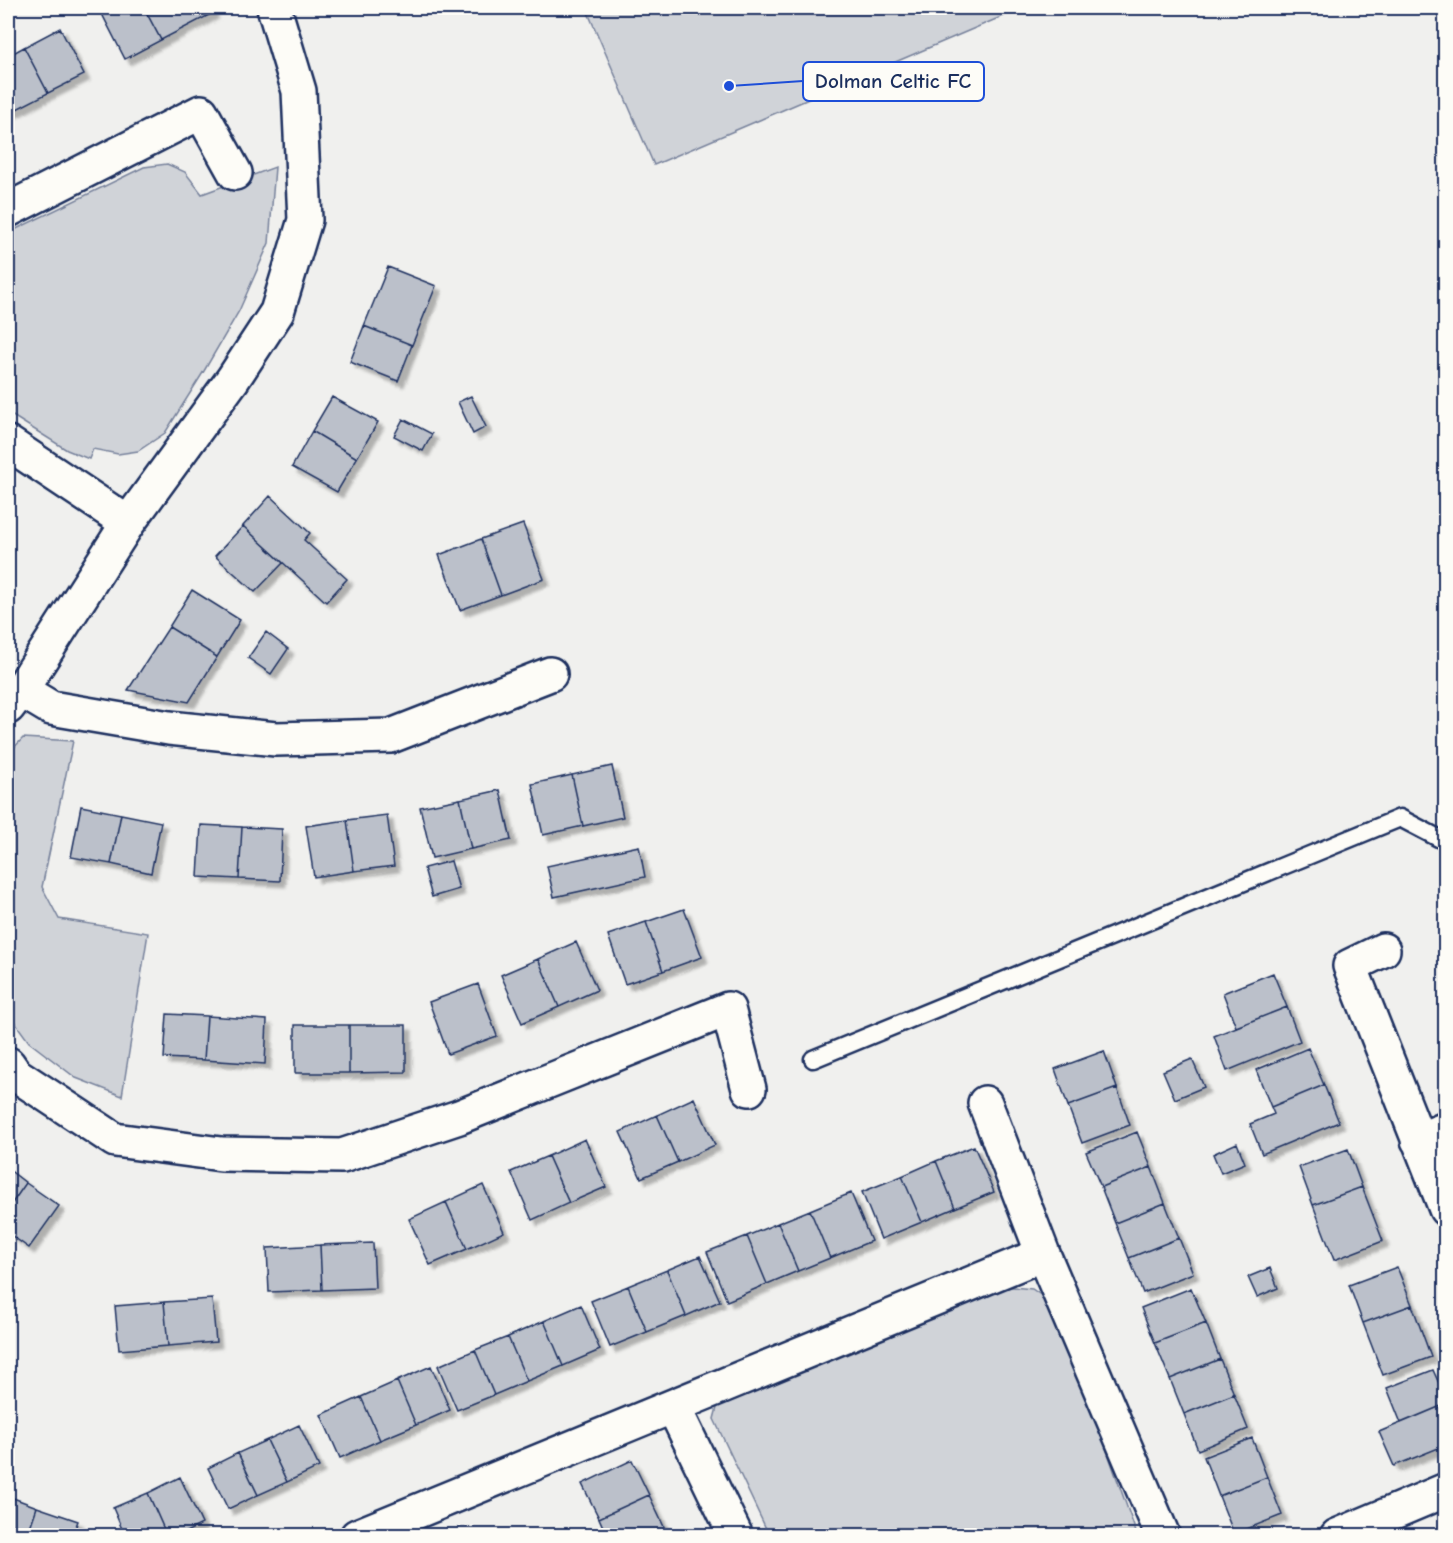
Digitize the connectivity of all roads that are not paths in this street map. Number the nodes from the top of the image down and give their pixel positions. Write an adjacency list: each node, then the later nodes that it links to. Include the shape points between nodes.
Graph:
1 (273, 8): 5 (street, via 299,91 305,219 277,312)
2 (235, 173): 3 (street, via 201,112)
3 (8, 210)
4 (8, 443): 5 (street)
5 (128, 523): 7 (street)
6 (550, 675): 7 (street, via 391,736 276,739 169,728)
7 (14, 699)
8 (1446, 842): 10 (lane, via 1400,818)
9 (1383, 950): 14 (street, via 1350,966)
10 (813, 1059)
11 (8, 1064): 12 (street, via 15,1074 115,1140 221,1154 342,1156 459,1117 728,1009)
12 (749, 1089)
13 (985, 1102): 16 (street)
14 (1432, 1134): 15 (street)
15 (1446, 1209)
16 (1043, 1254): 17 (street); 21 (street)
17 (673, 1406): 19 (street); 20 (street)
18 (1446, 1490): 22 (street)
19 (357, 1536)
20 (736, 1536)
21 (1163, 1536)
22 (1337, 1536)

